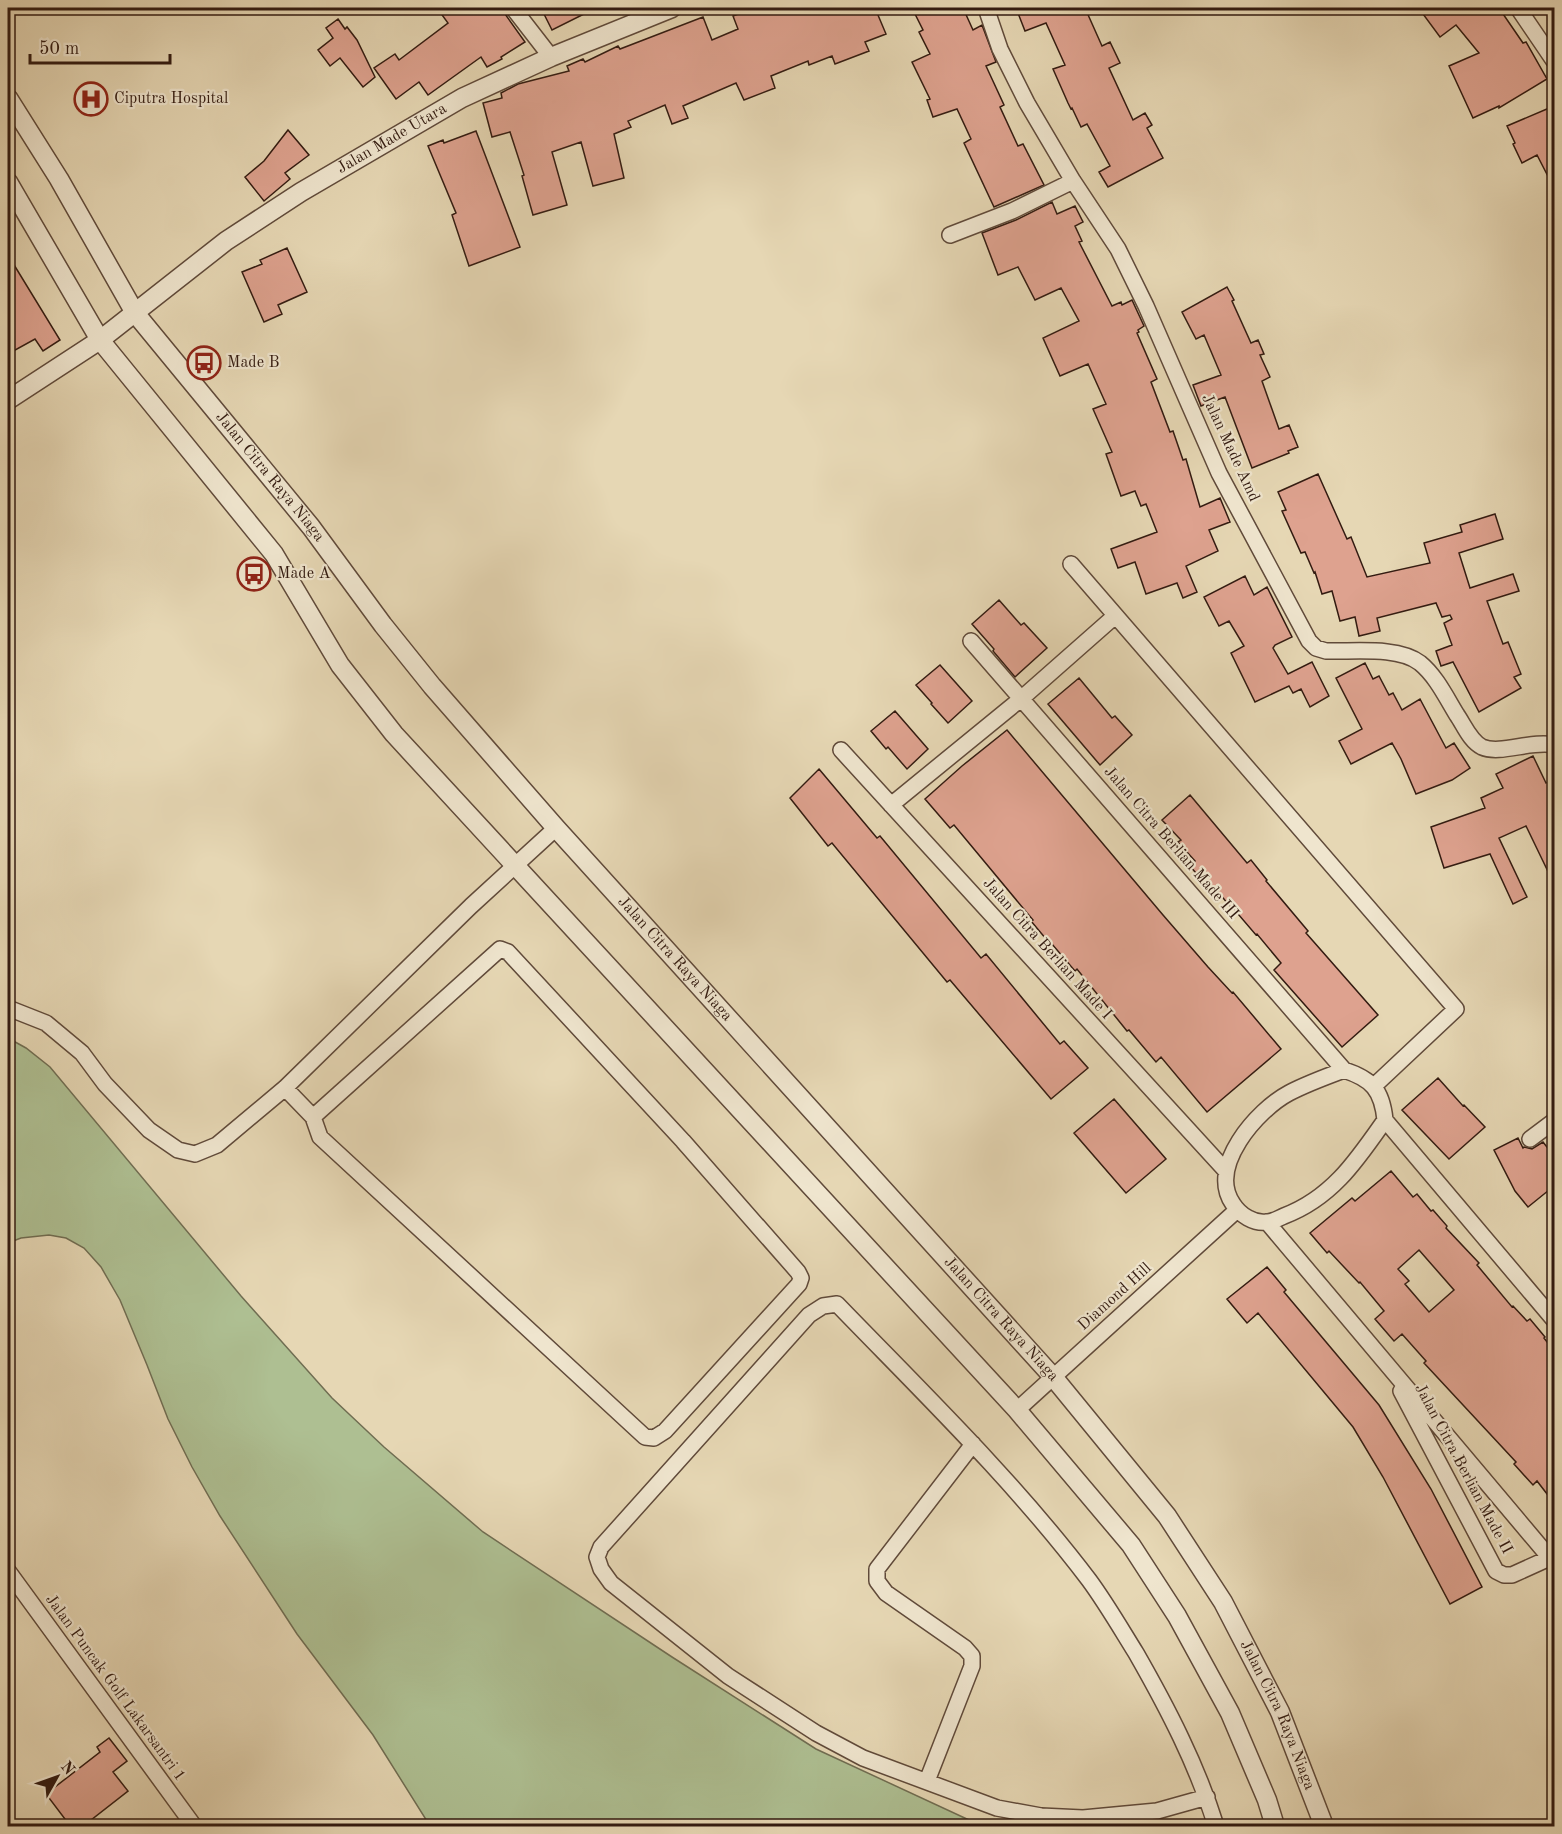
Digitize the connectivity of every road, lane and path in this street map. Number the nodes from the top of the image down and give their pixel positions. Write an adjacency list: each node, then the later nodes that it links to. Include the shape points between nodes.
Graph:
1 (513, 8): 5 (street)
2 (672, 8): 5 (street, Jalan Made Utara)
3 (986, 8): 8 (street, Jalan Made Amd, via 1000,49 1027,103)
4 (1518, 8): 6 (street)
5 (551, 57): 11 (street, Jalan Made Utara, via 462,98 301,192 226,241)
6 (1554, 60)
7 (8, 98): 11 (street, Jalan Citra Raya Niaga)
8 (1073, 181): 10 (street); 18 (street, Jalan Made Amd, via 1118,249 1219,473 1309,641 1326,651 1393,652 1419,662 1480,746 1494,749)
9 (8, 182): 12 (street)
10 (950, 235)
11 (135, 313): 12 (street, Jalan Made Utara); 21 (street, Jalan Citra Raya Niaga, via 311,527 432,686)
12 (100, 340): 13 (street, Jalan Made Utara); 22 (street, via 274,554 340,665 387,726)
13 (8, 400)
14 (1071, 564): 15 (street)
15 (1115, 616): 17 (street); 25 (street, via 1456,1009)
16 (971, 640): 17 (street, Jalan Citra Berlian Made III)
17 (1022, 698): 20 (street); 24 (street, Jalan Citra Berlian Made III)
18 (1554, 745)
19 (841, 750): 20 (street, Jalan Citra Berlian Made I)
20 (891, 805): 31 (street, Jalan Citra Berlian Made I)
21 (556, 828): 22 (street); 36 (street, Jalan Citra Raya Niaga)
22 (516, 866): 26 (street); 37 (street)
23 (8, 1008): 26 (street, via 55,1030 82,1053 149,1130 178,1150 195,1154 217,1145)
24 (1344, 1070): 25 (street, via 1361,1075); 31 (street, via 1287,1094 1267,1108 1240,1141)
25 (1374, 1086): 28 (street, via 1383,1102)
26 (285, 1088): 27 (street)
27 (313, 1117): 27 (street, via 500,949 508,952 683,1141 798,1272 799,1284 665,1431 654,1438 645,1437 320,1137)
28 (1385, 1120): 33 (street, via 1344,1177 1295,1212); 34 (street)
29 (1554, 1121): 30 (street)
30 (1530, 1139)
31 (1226, 1172): 32 (street, via 1229,1199)
32 (1237, 1210): 33 (street, via 1256,1221); 36 (street, Diamond Hill)
33 (1267, 1222): 35 (street, Jalan Citra Berlian Made II)
34 (1554, 1320)
35 (1388, 1365): 39 (street, Jalan Citra Berlian Made II); 39 (street, Jalan Citra Berlian Made II, via 1496,1570 1512,1575)
36 (1054, 1378): 37 (street, Diamond Hill); 46 (street, Jalan Citra Raya Niaga, via 1167,1516 1223,1602 1280,1712)
37 (1017, 1410): 45 (street, via 1131,1545 1177,1616 1230,1713)
38 (973, 1444): 41 (street, via 877,1569 878,1581 886,1593 972,1656 972,1666); 41 (street, via 837,1304 823,1306 809,1315 597,1557 611,1583 728,1676 863,1758); 42 (street, via 1090,1582 1165,1704)
39 (1552, 1557)
40 (8, 1570): 43 (street, Jalan Puncak Golf Lakarsantri 1)
41 (927, 1781): 42 (street, via 997,1808 1041,1816 1083,1818 1157,1811)
42 (1207, 1797): 44 (street)
43 (194, 1827)
44 (1216, 1827)
45 (1275, 1827)
46 (1324, 1827)

